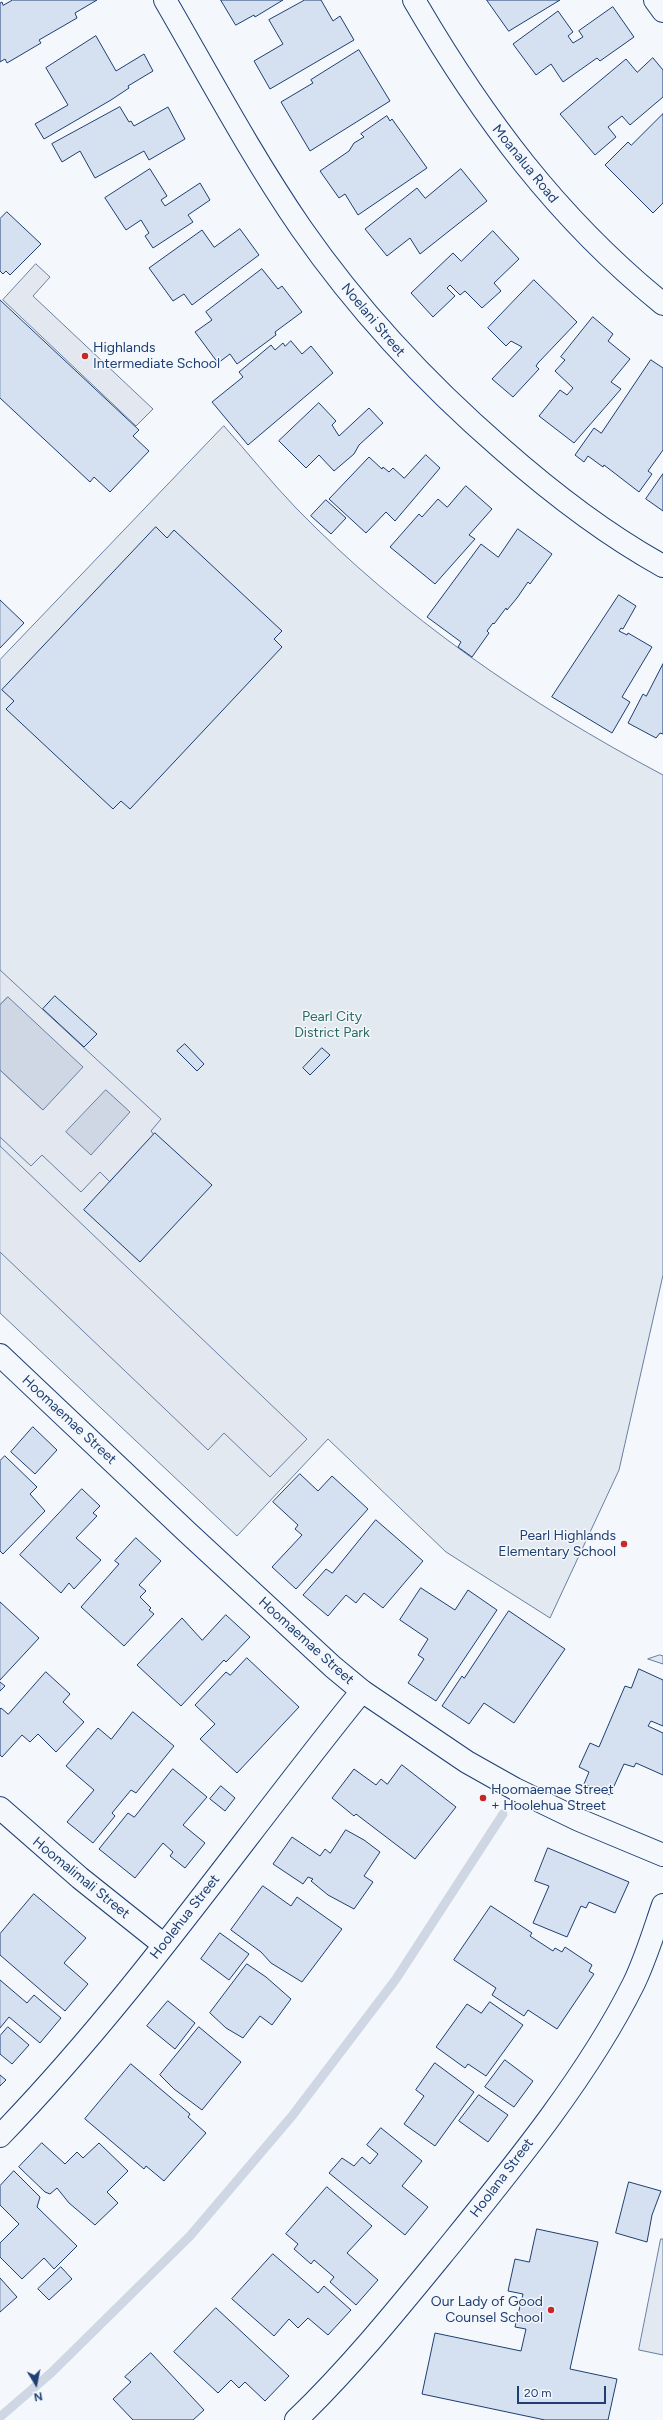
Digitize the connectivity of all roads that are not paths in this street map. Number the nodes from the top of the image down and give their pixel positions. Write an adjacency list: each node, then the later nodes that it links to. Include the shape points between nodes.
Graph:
1 (165, 0): 6 (street, Noelani Street, via 300,227 376,324 454,407 533,476 600,526)
2 (414, 0): 5 (street, Moanalua Road, via 469,91 508,146 546,193 587,237)
3 (655, 0): 4 (street)
4 (663, 11)
5 (663, 304)
6 (663, 566)
7 (0, 1355): 8 (street, Hoomaemae Street, via 199,1543)
8 (362, 1691): 10 (street, Hoomaemae Street, via 467,1762 515,1789 579,1820); 12 (street, Hoolehua Street)
9 (0, 1808): 12 (street, Hoomalimali Street, via 80,1878)
10 (663, 1855)
11 (663, 1905): 14 (street, Hoolana Street, via 647,1952 619,2012 553,2110 490,2196 402,2304)
12 (164, 1945): 13 (street, Hoolehua Street, via 105,2020)
13 (0, 2136)
14 (296, 2420)

